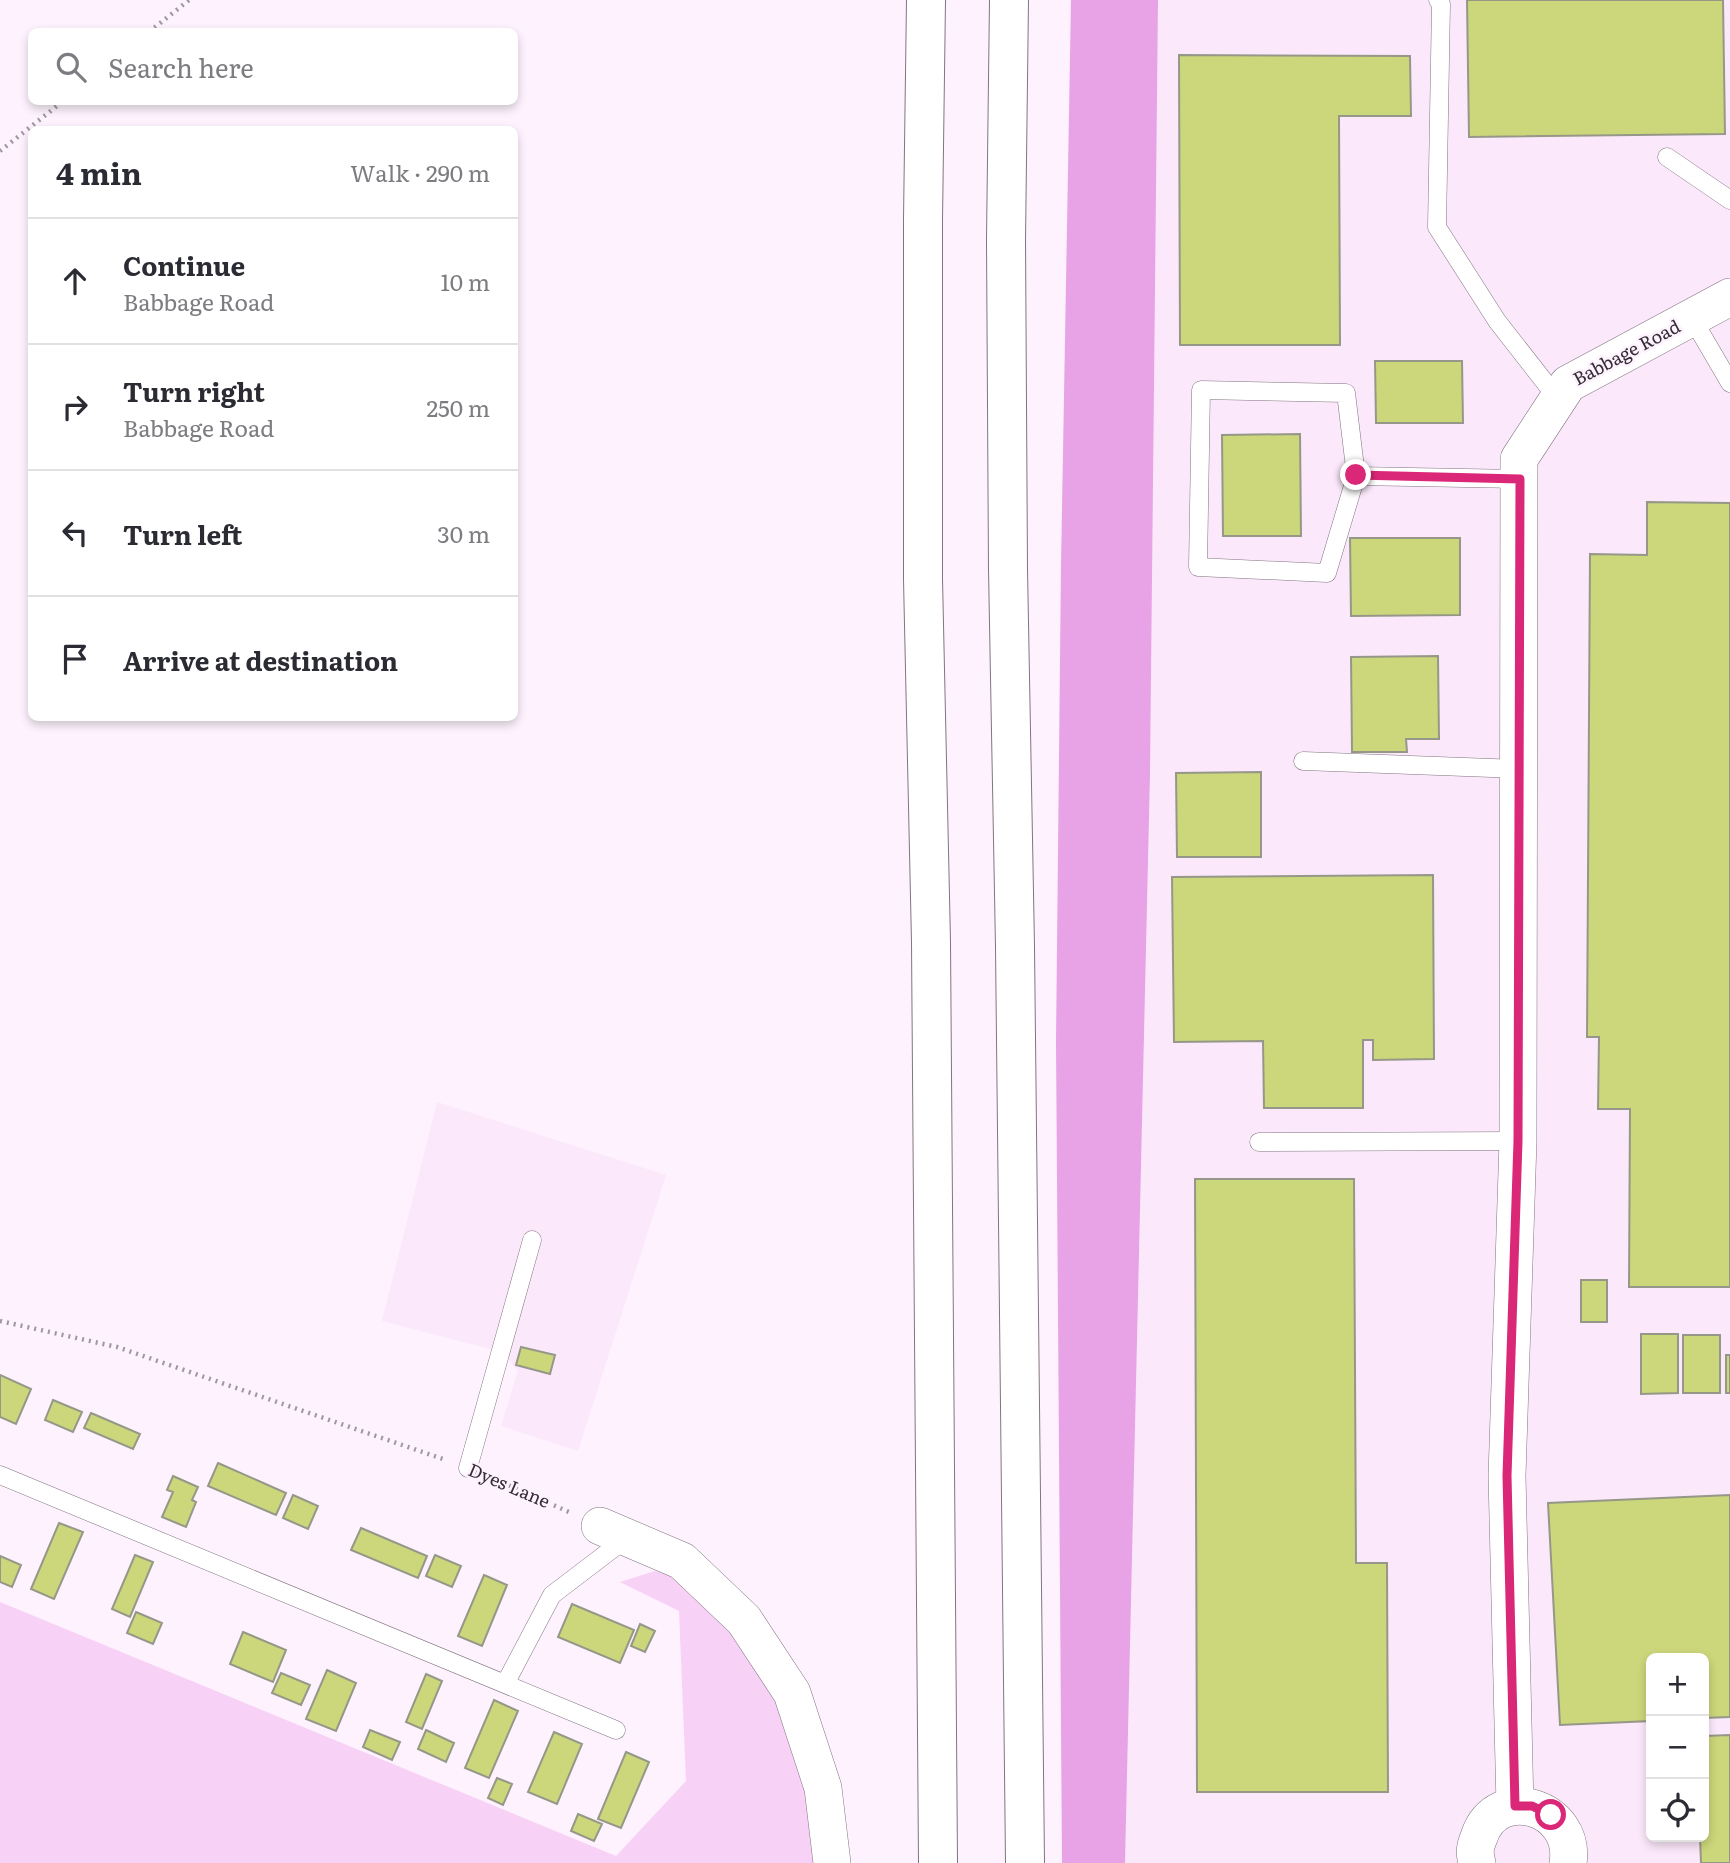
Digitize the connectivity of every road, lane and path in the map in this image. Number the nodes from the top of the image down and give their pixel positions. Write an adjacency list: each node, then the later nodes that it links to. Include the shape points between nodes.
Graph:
1 (189, 0): 5 (path)
2 (926, 0): 31 (highway, via 923,579 932,969)
3 (1009, 0): 32 (highway, via 1008,569)
4 (1438, 0): 15 (lane, via 1437,227 1497,321)
5 (154, 28)
6 (58, 105): 7 (path)
7 (32, 126)
8 (28, 129): 9 (path)
9 (0, 151)
10 (1667, 158): 11 (lane)
11 (1730, 200)
12 (1730, 298): 13 (street, Babbage Road)
13 (1692, 318): 14 (lane); 15 (street, Babbage Road, via 1568,384)
14 (1730, 383)
15 (1558, 399): 17 (street, Babbage Road, via 1519,459)
16 (1356, 475): 16 (lane, via 1346,393 1201,390 1198,567 1327,573); 17 (lane)
17 (1520, 479): 19 (street, Babbage Road)
18 (1303, 761): 19 (lane)
19 (1519, 769): 20 (street, Babbage Road)
20 (1518, 1141): 21 (lane); 29 (street, Babbage Road, via 1507,1476)
21 (1259, 1142)
22 (532, 1240): 24 (lane)
23 (0, 1321): 24 (path, Dyes Lane, via 117,1347)
24 (468, 1468): 26 (path, Dyes Lane)
25 (0, 1475): 27 (lane)
26 (614, 1531): 27 (lane, via 552,1595); 30 (street, via 682,1562 744,1620 792,1693 823,1788)
27 (505, 1684): 28 (lane)
28 (616, 1731)
29 (1515, 1806): 33 (street, via 1499,1811 1482,1826 1474,1852); 34 (street, via 1532,1806 1551,1815 1566,1835)
30 (832, 1863)
31 (938, 1863)
32 (1025, 1863)
33 (1477, 1863)
34 (1568, 1863)

